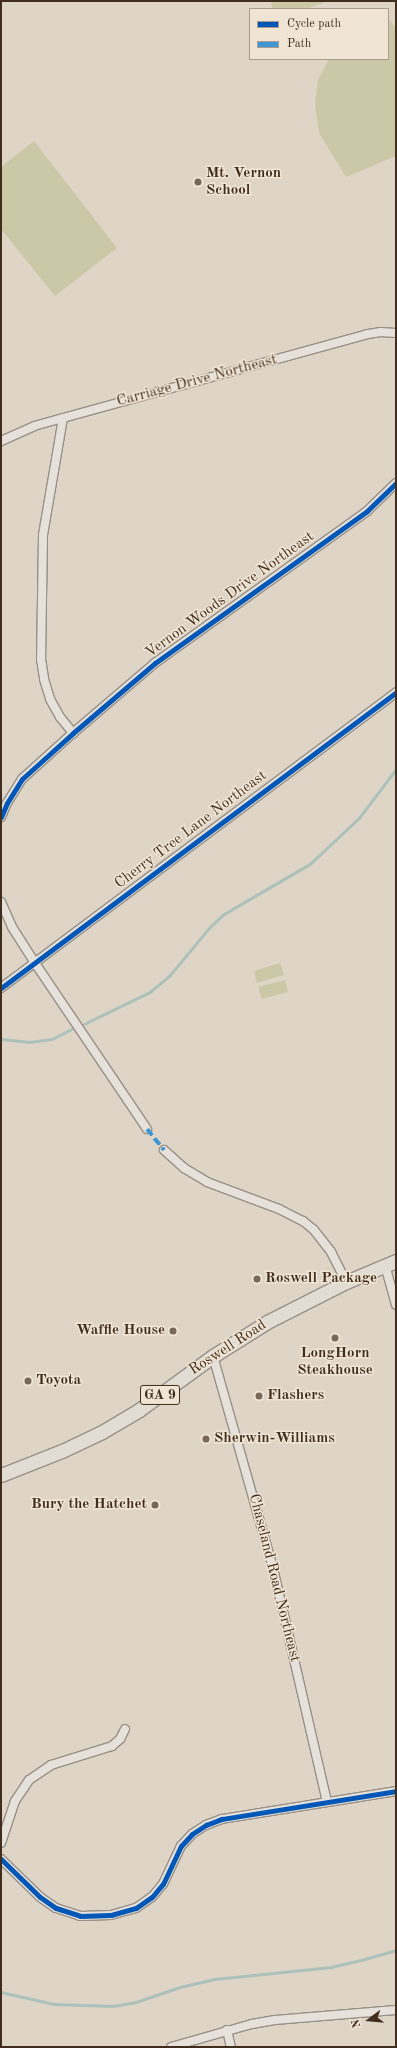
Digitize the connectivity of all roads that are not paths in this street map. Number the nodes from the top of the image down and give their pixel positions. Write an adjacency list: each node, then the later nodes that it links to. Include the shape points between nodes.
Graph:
1 (396, 333): 2 (street, Carriage Drive Northeast, via 368,334)
2 (63, 418): 3 (street, Carriage Drive Northeast, via 34,426); 6 (street, via 43,535 41,659 50,699)
3 (1, 441)
4 (396, 482): 6 (street, Vernon Woods Drive Northeast, via 367,511 155,663)
5 (396, 692): 9 (street, Cherry Tree Lane Northeast)
6 (73, 733): 7 (street, Vernon Woods Drive Northeast, via 22,780)
7 (1, 817)
8 (1, 902): 9 (street, via 12,927)
9 (35, 963): 10 (street, Cherry Tree Lane Northeast); 11 (street)
10 (1, 988)
11 (146, 1129)
12 (164, 1150): 14 (street, via 184,1168 207,1182 279,1209 303,1221 314,1230 331,1252)
13 (390, 1263): 14 (main road, Roswell Road / GA 9); 15 (street)
14 (346, 1282): 16 (main road, Roswell Road / GA 9, via 268,1322)
15 (396, 1305)
16 (213, 1356): 17 (main road, Roswell Road / GA 9, via 156,1398 102,1432); 20 (street, Chaseland Road Northeast, via 273,1568)
17 (1, 1475)
18 (125, 1729): 21 (street, via 120,1739 112,1746 51,1765 29,1780 15,1801)
19 (396, 1791): 20 (street)
20 (327, 1802): 22 (street, via 222,1819 206,1825 192,1834 181,1846 162,1884 152,1897 136,1908 111,1915 80,1916 56,1908 40,1897)
21 (1, 1843)
22 (1, 1859)
23 (396, 2010): 24 (street, via 275,2020)
24 (227, 2030): 25 (street); 26 (street)
25 (171, 2047)
26 (231, 2047)

